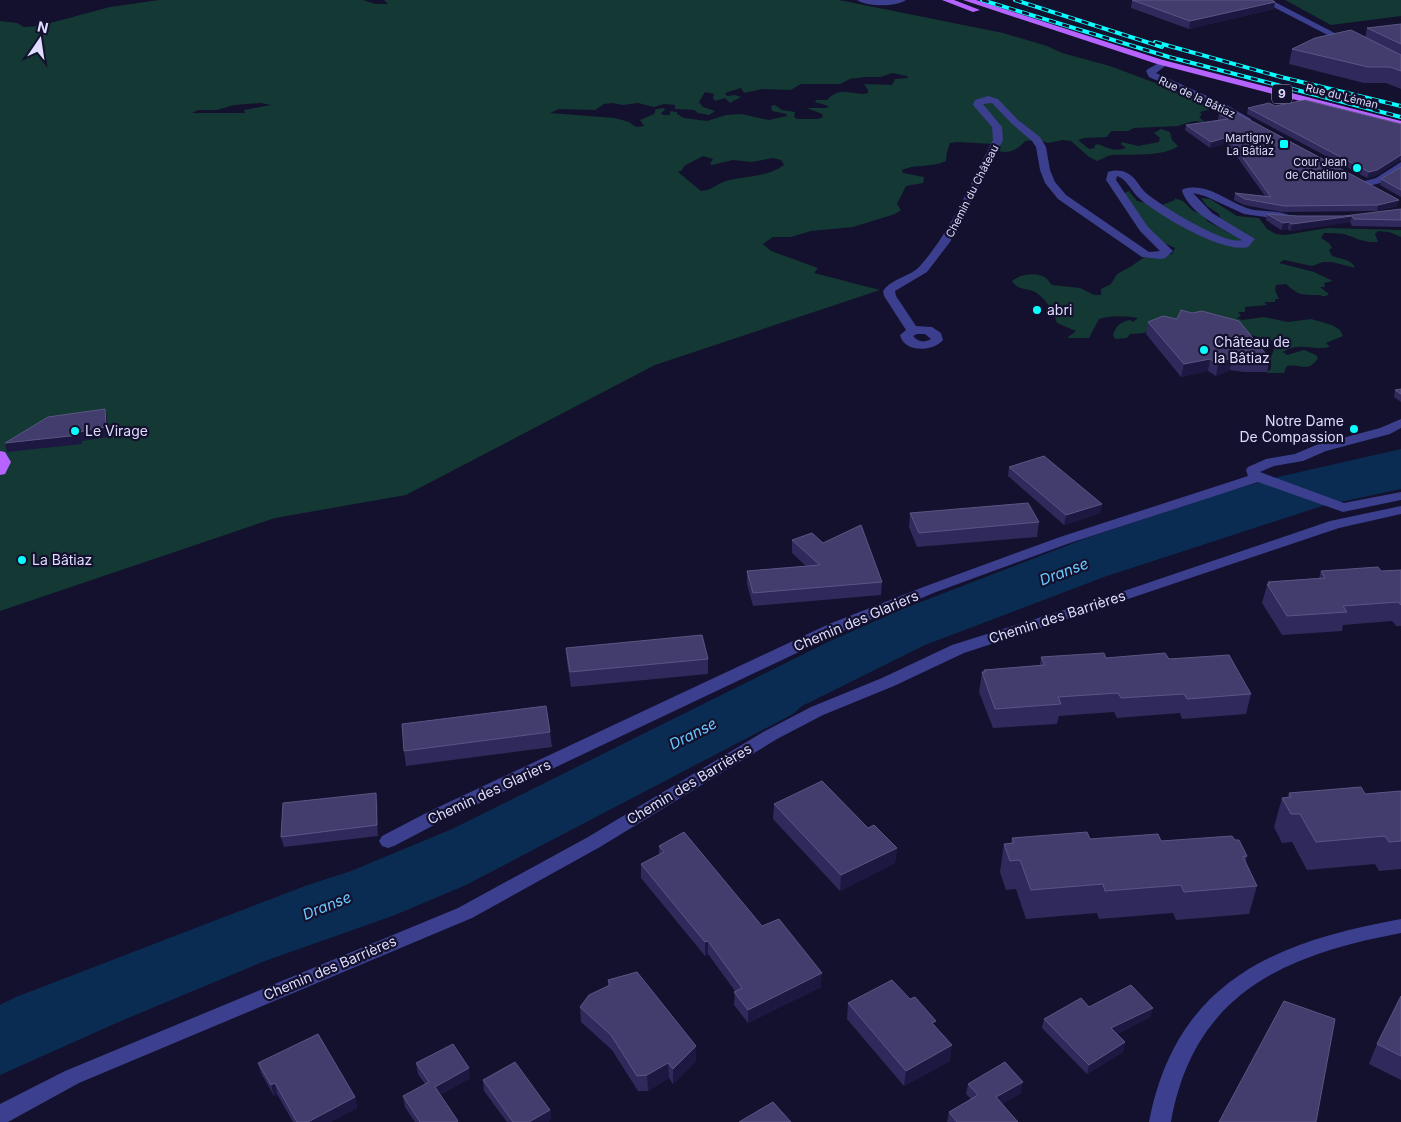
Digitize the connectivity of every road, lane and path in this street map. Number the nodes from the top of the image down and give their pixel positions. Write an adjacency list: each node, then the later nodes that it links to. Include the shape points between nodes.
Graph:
1 (862, 0): 2 (street); 3 (street)
2 (888, 0)
3 (902, 0)
4 (946, 0): 8 (main road, Rue du Léman / 9, via 1062,37)
5 (967, 0): 8 (main road, Rue du Léman / 9)
6 (1264, 0): 7 (street)
7 (1358, 47)
8 (1162, 63): 9 (main road, Rue du Léman / 9); 10 (street, Rue de la Bâtiaz, via 1151,71 1152,75)
9 (1401, 124)
10 (1256, 125)
11 (1401, 165): 12 (street, via 1380,180 1362,182)
12 (1381, 193)
13 (1298, 217): 14 (street, Chemin du Château, via 1248,212 1228,205 1204,190 1187,191 1208,215 1249,239 1247,244 1234,244 1178,219 1143,196 1124,175 1112,174 1111,180 1121,198 1144,229 1167,251 1161,256 1151,256 1062,197 1050,183 1036,139 996,101 982,100 978,105 997,127 998,140 946,240 923,270 889,291)
14 (912, 330)
15 (1401, 423): 18 (street, via 1298,458 1271,462 1253,472)
16 (0, 455): 17 (main road, via 4,462)
17 (0, 471)
18 (1258, 477): 19 (street, via 1344,508); 21 (street, Chemin des Glariers, via 1065,540 835,628)
19 (1401, 496)
20 (1401, 510): 23 (street, Chemin des Barrières, via 1334,524 958,649 817,711 771,735 594,842 465,913 72,1077)
21 (388, 841)
22 (1401, 926): 24 (street, via 1317,945 1290,954 1250,976 1215,1007 1193,1033 1172,1074)
23 (0, 1115)
24 (1160, 1122)

